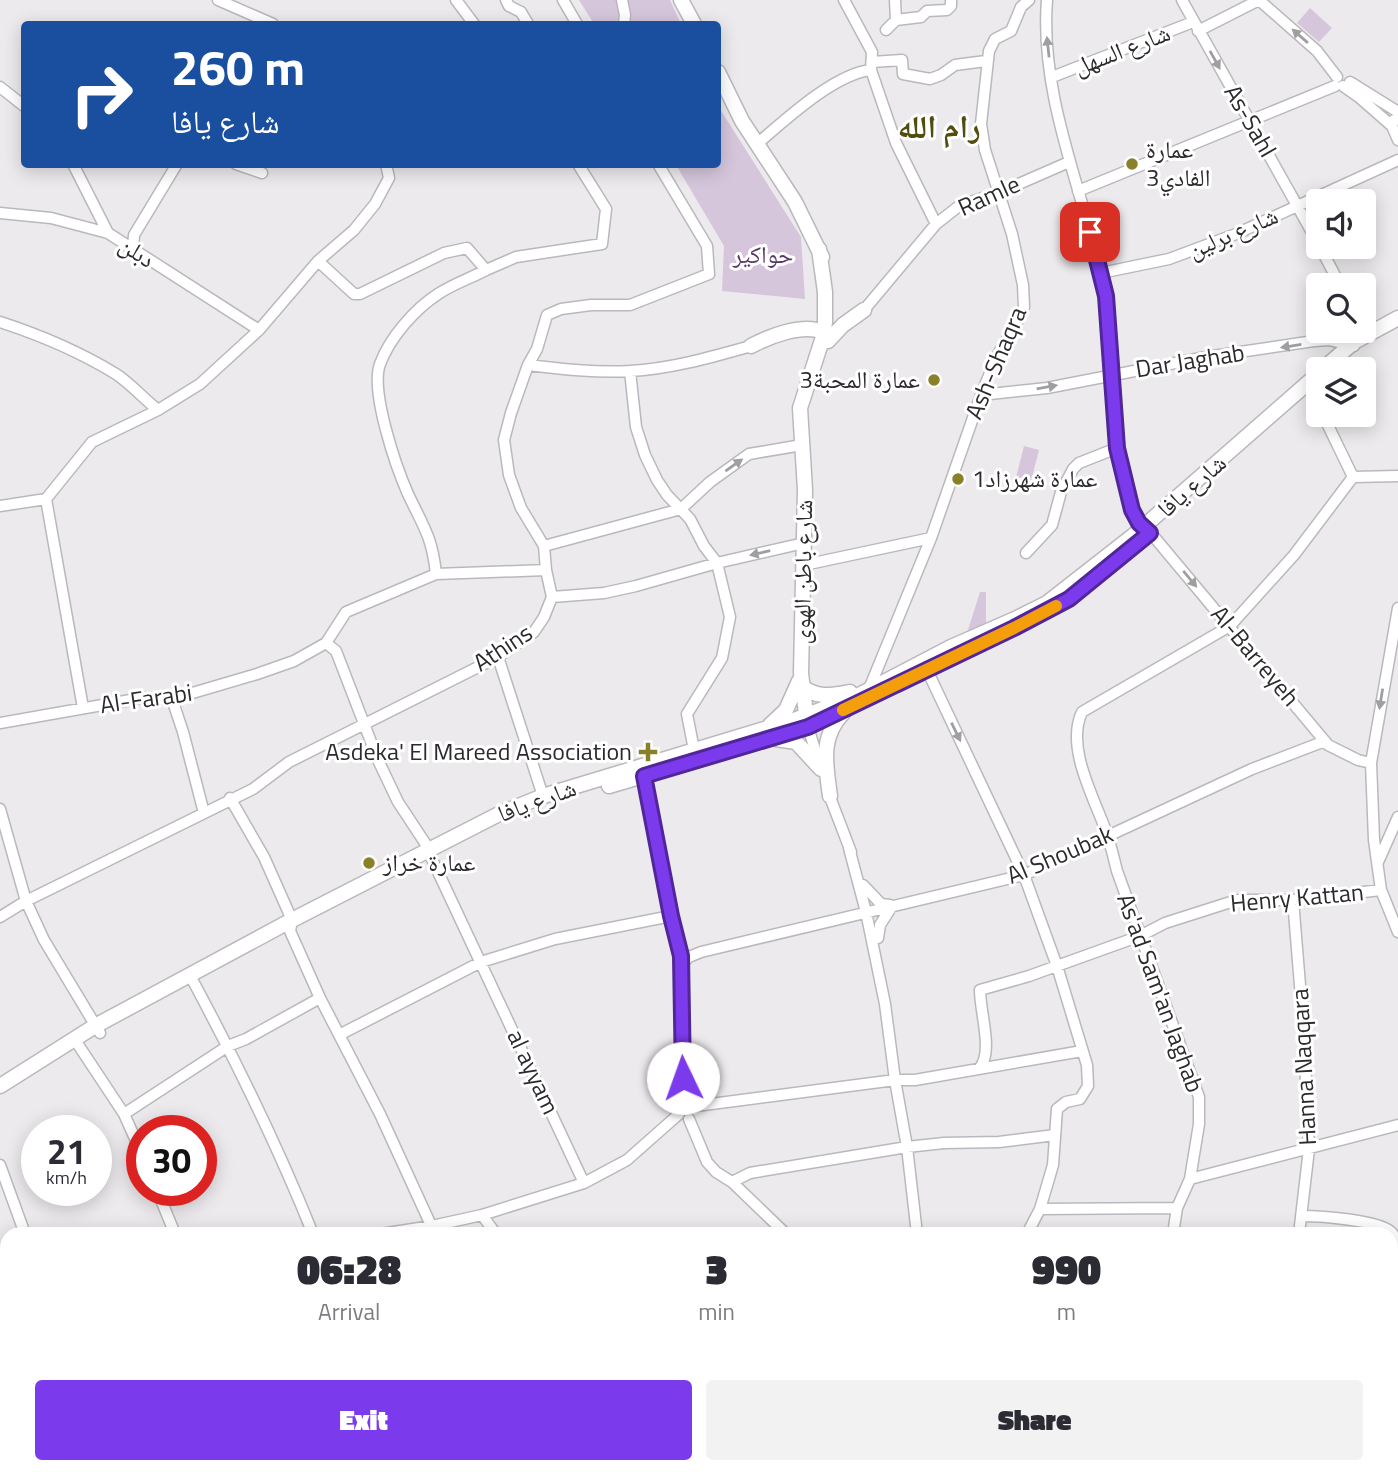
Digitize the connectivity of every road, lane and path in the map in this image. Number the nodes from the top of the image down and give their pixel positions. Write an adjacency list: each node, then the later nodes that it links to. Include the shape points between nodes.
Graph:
1 (218, 0): 15 (street)
2 (456, 0): 16 (street)
3 (506, 0): 17 (street)
4 (563, 0): 18 (street)
5 (622, 0): 19 (street)
6 (681, 0): 20 (main road)
7 (844, 0): 24 (street, via 869,47)
8 (895, 0): 14 (street)
9 (951, 0): 14 (street, via 947,10)
10 (1029, 0): 23 (street, Ash-Shaqra, via 1011,31 995,39)
11 (1047, 0): 25 (street, Al-Barreyeh, one-way to 11)
12 (1182, 0): 21 (street, As-Sahl)
13 (1259, 0): 21 (street, شارع السهل); 27 (street, one-way to 13, via 1317,51)
14 (897, 20): 22 (street)
15 (265, 21)
16 (472, 21)
17 (526, 21)
18 (575, 21)
19 (624, 21)
20 (692, 21)
21 (1196, 27): 25 (street, شارع السهل); 30 (street, As-Sahl, one-way to 30)
22 (886, 30)
23 (986, 61): 24 (street, via 955,65 924,79 903,74 902,60); 43 (street, Ash-Shaqra, via 981,133)
24 (872, 66): 32 (street, via 835,84); 47 (street, via 896,143)
25 (1052, 77): 34 (street, Al-Barreyeh)
26 (721, 78): 32 (main road)
27 (1340, 82): 30 (street); 31 (street)
28 (0, 87): 29 (street)
29 (21, 104)
30 (1251, 121): 42 (street); 44 (street, As-Sahl)
31 (1396, 125)
32 (757, 144): 53 (main road, شارع باطن الهوى, via 795,202 818,249 828,272)
33 (1398, 160): 44 (street, شارع برلين)
34 (1069, 162): 42 (street, Al-Barreyeh); 43 (street, Ramle)
35 (75, 168): 48 (street)
36 (175, 168): 49 (street, via 134,235)
37 (248, 168): 41 (street)
38 (387, 168): 50 (street, via 389,178 375,204 354,230)
39 (580, 168): 51 (street, via 606,209 603,244 516,257)
40 (660, 168): 69 (street, via 707,246 709,274 630,305 591,305 547,315)
41 (262, 173)
42 (1078, 191): 52 (street, Al-Barreyeh)
43 (998, 193): 47 (street, Ramle, via 959,206); 73 (street, Ash-Shaqra, via 1018,260 1024,306)
44 (1298, 205): 46 (street, As-Sahl); 52 (street, شارع برلين, via 1169,259)
45 (0, 213): 48 (street, دبلن, via 51,218)
46 (1306, 220)
47 (936, 225): 54 (street, Ramle)
48 (108, 233): 49 (street, دبلن)
49 (133, 250): 59 (street, دبلن)
50 (318, 261): 51 (street, via 355,294 444,253 467,248); 59 (street)
51 (486, 270): 92 (street, via 438,294 406,323 379,366 379,397 394,459 425,525)
52 (1101, 273): 71 (street, Al-Barreyeh)
53 (830, 310): 54 (main road, via 847,315); 58 (main road); 62 (main road, شارع باطن الهوى)
54 (864, 310): 62 (main road)
55 (1398, 318): 60 (main road)
56 (0, 322): 75 (street, via 85,357 118,376)
57 (1398, 328): 61 (main road)
58 (802, 329): 62 (main road, via 812,328); 66 (main road)
59 (259, 330): 75 (street, via 200,384)
60 (1376, 331)
61 (1376, 335)
62 (823, 341): 66 (main road, via 805,335); 77 (main road, شارع باطن الهوى, via 802,416)
63 (1306, 342): 71 (street, Dar Jaghab, one-way to 71)
64 (1357, 343): 67 (main road)
65 (1358, 343): 68 (main road)
66 (751, 346): 70 (street, via 677,365)
67 (1339, 357)
68 (1345, 357)
69 (528, 365): 70 (street); 87 (street, via 504,440 509,475 521,508)
70 (630, 371): 83 (street, via 636,428 645,455 662,488)
71 (1112, 374): 73 (street, Dar Jaghab, one-way to 71); 78 (street, Al-Barreyeh)
72 (1306, 385): 84 (main road, شارع يافا)
73 (981, 395): 85 (street, Ash-Shaqra)
74 (1306, 402): 84 (main road, شارع يافا)
75 (158, 410): 81 (street, via 92,442)
76 (1329, 427): 80 (street)
77 (802, 445): 83 (street, one-way to 77, via 750,454); 86 (main road, شارع باطن الهوى)
78 (1117, 448): 84 (street, Al-Barreyeh, via 1132,510); 88 (street, via 1073,469 1052,525)
79 (1398, 476): 80 (street)
80 (1353, 477): 95 (street, via 1294,555)
81 (46, 499): 82 (street); 103 (street)
82 (0, 506)
83 (681, 509): 87 (street); 89 (street)
84 (1147, 530): 95 (street, Al-Barreyeh, one-way to 95); 98 (main road, شارع يافا, via 1069,599); 100 (main road, شارع يافا, via 1047,603)
85 (930, 538): 90 (street); 100 (street, Ash-Shaqra)
86 (804, 544): 89 (street, one-way to 89); 90 (main road, شارع باطن الهوى)
87 (544, 546): 91 (street)
88 (1026, 553)
89 (717, 563): 93 (street, via 604,593); 109 (street, via 730,617 722,658 687,714)
90 (804, 565): 99 (main road, شارع باطن الهوى)
91 (546, 570): 92 (street); 93 (street)
92 (436, 574): 96 (street, via 346,612)
93 (552, 597): 97 (street, Athins, via 534,632)
94 (1398, 608): 110 (street, one-way to 110)
95 (1230, 626): 108 (street, Al-Barreyeh); 119 (street, As'ad Sam'an Jaghab, via 1082,712 1076,724 1077,749)
96 (326, 643): 101 (street, Al-Farabi, via 294,661); 106 (street, al ayyam, via 336,651)
97 (498, 657): 106 (street, Athins); 113 (street)
98 (927, 670): 102 (main road, شارع يافا); 124 (street, one-way to 124)
99 (802, 680): 100 (main road, via 813,694 820,695); 104 (main road, شارع باطن الهوى); 107 (main road)
100 (869, 689): 104 (main road, شارع يافا)
101 (172, 699): 103 (street, Al-Farabi, via 142,698); 117 (street)
102 (849, 707): 104 (main road, شارع يافا); 114 (main road, via 826,741)
103 (83, 708): 105 (street, Al-Farabi)
104 (806, 721): 107 (main road, شارع يافا); 111 (street)
105 (0, 723)
106 (364, 723): 115 (street, Athins); 121 (street, al ayyam, via 398,802)
107 (768, 734): 109 (main road, شارع يافا); 111 (main road, via 796,742); 112 (main road, شارع يافا)
108 (1325, 741): 110 (street, Al-Barreyeh); 119 (street, Al Shoubak)
109 (694, 750): 113 (main road, شارع يافا)
110 (1371, 763): 122 (street)
111 (821, 769): 114 (street)
112 (644, 776): 121 (main road, شارع يافا, via 519,815); 132 (street)
113 (543, 796): 121 (main road, شارع يافا, via 499,814)
114 (830, 796): 120 (street)
115 (230, 799): 117 (street, Athins); 134 (street, via 264,857)
116 (0, 809): 128 (street)
117 (204, 813): 128 (street, Athins)
118 (1398, 817): 122 (street)
119 (1107, 835): 124 (street, Al Shoubak); 136 (street, As'ad Sam'an Jaghab)
120 (849, 848): 123 (street); 125 (street)
121 (430, 853): 134 (main road, شارع يافا); 140 (street, al ayyam)
122 (1377, 863): 126 (street)
123 (853, 865): 130 (street); 133 (street, via 858,899)
124 (1024, 875): 129 (street, Al Shoubak); 142 (street)
125 (863, 885): 129 (street, via 881,904); 130 (street)
126 (1381, 890): 127 (street, Henry Kattan); 135 (street)
127 (1293, 900): 136 (street, Henry Kattan, via 1237,900 1164,923); 162 (street, Hanna Naqqara)
128 (26, 901): 131 (street, Athins); 146 (street)
129 (892, 906): 130 (street, Al Shoubak); 137 (street, via 885,913)
130 (869, 911): 133 (street, Al Shoubak); 137 (street); 145 (street)
131 (0, 916)
132 (671, 916): 138 (street); 140 (street, via 555,939)
133 (845, 917): 139 (street, Al Shoubak)
134 (291, 925): 143 (main road, شارع يافا); 144 (street); 146 (main road, شارع يافا)
135 (1398, 932)
136 (1140, 936): 142 (street, Henry Kattan); 164 (street, As'ad Sam'an Jaghab, via 1199,1097)
137 (878, 938): 145 (street)
138 (677, 945): 139 (street, Al Shoubak); 141 (street)
139 (701, 952): 141 (street, Al Shoubak)
140 (481, 961): 147 (street); 166 (street, al ayyam)
141 (681, 965): 155 (street, via 681,1056)
142 (1056, 966): 150 (street); 151 (street, Henry Kattan, via 980,990 988,1052)
143 (193, 981): 146 (main road, شارع يافا); 149 (street)
144 (320, 998): 147 (street); 149 (street)
145 (885, 1003): 152 (street)
146 (97, 1030): 148 (main road, شارع يافا); 153 (main road, شارع يافا)
147 (339, 1034): 175 (street)
148 (79, 1046): 154 (main road, شارع يافا); 156 (street)
149 (228, 1046): 156 (street); 174 (street)
150 (1082, 1051): 151 (street); 160 (street, via 1087,1086 1080,1099 1057,1109)
151 (979, 1069): 152 (street)
152 (895, 1080): 155 (street); 161 (street)
153 (0, 1086)
154 (0, 1093)
155 (691, 1103): 157 (street, via 696,1112); 157 (street, via 679,1106)
156 (124, 1114): 158 (street)
157 (684, 1116): 165 (street, via 707,1162); 166 (street, via 616,1168)
158 (126, 1118)
159 (1398, 1125): 162 (street)
160 (1055, 1135): 161 (street); 169 (street, via 1053,1165)
161 (907, 1147): 165 (street, via 750,1173); 179 (street)
162 (1309, 1149): 164 (street); 171 (street, Hanna Naqqara)
163 (0, 1165): 172 (street)
164 (1190, 1179): 168 (street, As'ad Sam'an Jaghab)
165 (732, 1182): 178 (street)
166 (584, 1183): 170 (street)
167 (164, 1206): 173 (street)
168 (1177, 1208): 169 (street); 181 (street, As'ad Sam'an Jaghab)
169 (1040, 1209): 180 (street)
170 (482, 1215): 176 (street); 177 (street)
171 (1301, 1216): 182 (street, Hanna Naqqara); 183 (street, via 1331,1216)
172 (22, 1227)
173 (172, 1227)
174 (310, 1227)
175 (432, 1227)
176 (443, 1227)
177 (491, 1227)
178 (779, 1227)
179 (916, 1227)
180 (1031, 1227)
181 (1174, 1227)
182 (1300, 1227)
183 (1379, 1227)

